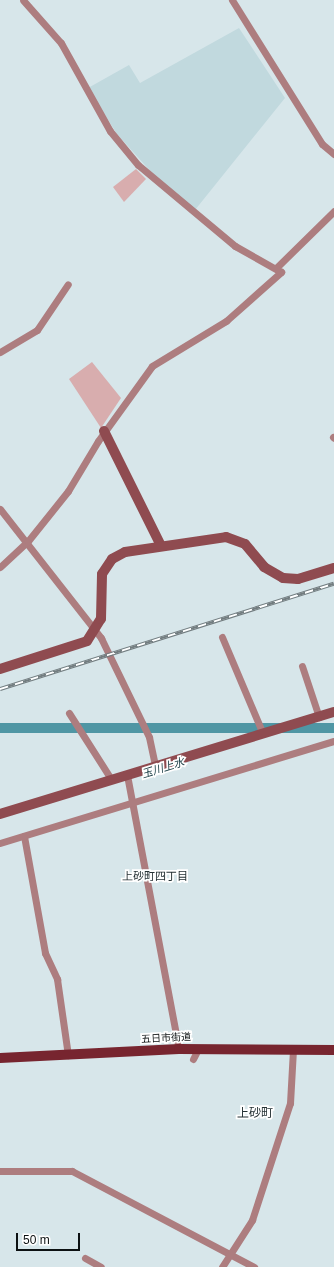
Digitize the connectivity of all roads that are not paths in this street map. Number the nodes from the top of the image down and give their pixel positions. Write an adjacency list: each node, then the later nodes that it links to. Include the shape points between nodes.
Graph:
1 (23, 0): 5 (street, via 61,43 110,131 138,165 234,246)
2 (232, 0): 3 (street, via 322,144)
3 (334, 154)
4 (334, 211): 5 (street)
5 (276, 268): 8 (street, via 281,272 251,302 152,366)
6 (68, 284): 7 (street, via 37,330)
7 (0, 352)
8 (104, 431): 10 (street, via 68,491); 11 (street)
9 (0, 510): 10 (street)
10 (28, 540): 12 (street); 14 (street)
11 (161, 546): 13 (street, via 226,537 245,544 264,567 283,578 298,579); 14 (street, via 125,552 109,562 100,580 101,614)
12 (0, 567)
13 (334, 568)
14 (95, 632): 17 (street, via 83,643); 23 (street, via 101,638 149,737)
15 (222, 637): 21 (street)
16 (302, 666): 20 (street)
17 (0, 669)
18 (334, 712): 20 (street)
19 (70, 713): 25 (street)
20 (319, 717): 21 (street)
21 (263, 734): 23 (street)
22 (334, 741): 26 (street)
23 (156, 766): 24 (street)
24 (127, 777): 25 (street); 26 (street)
25 (111, 779): 27 (street)
26 (132, 799): 28 (street); 30 (street)
27 (0, 814)
28 (24, 836): 29 (street); 34 (street, via 44,953 57,979)
29 (0, 843)
30 (179, 1049): 31 (main road, 五日市街道); 34 (main road, 五日市街道)
31 (198, 1049): 32 (main road, 五日市街道); 36 (street)
32 (293, 1049): 33 (main road, 五日市街道); 38 (street, via 290,1103 252,1220)
33 (334, 1050)
34 (68, 1055): 35 (main road, 五日市街道)
35 (0, 1058)
36 (193, 1059)
37 (0, 1171): 38 (street, via 72,1171)
38 (228, 1255): 41 (street); 42 (street)
39 (85, 1258): 40 (street)
40 (102, 1267)
41 (222, 1267)
42 (254, 1267)

